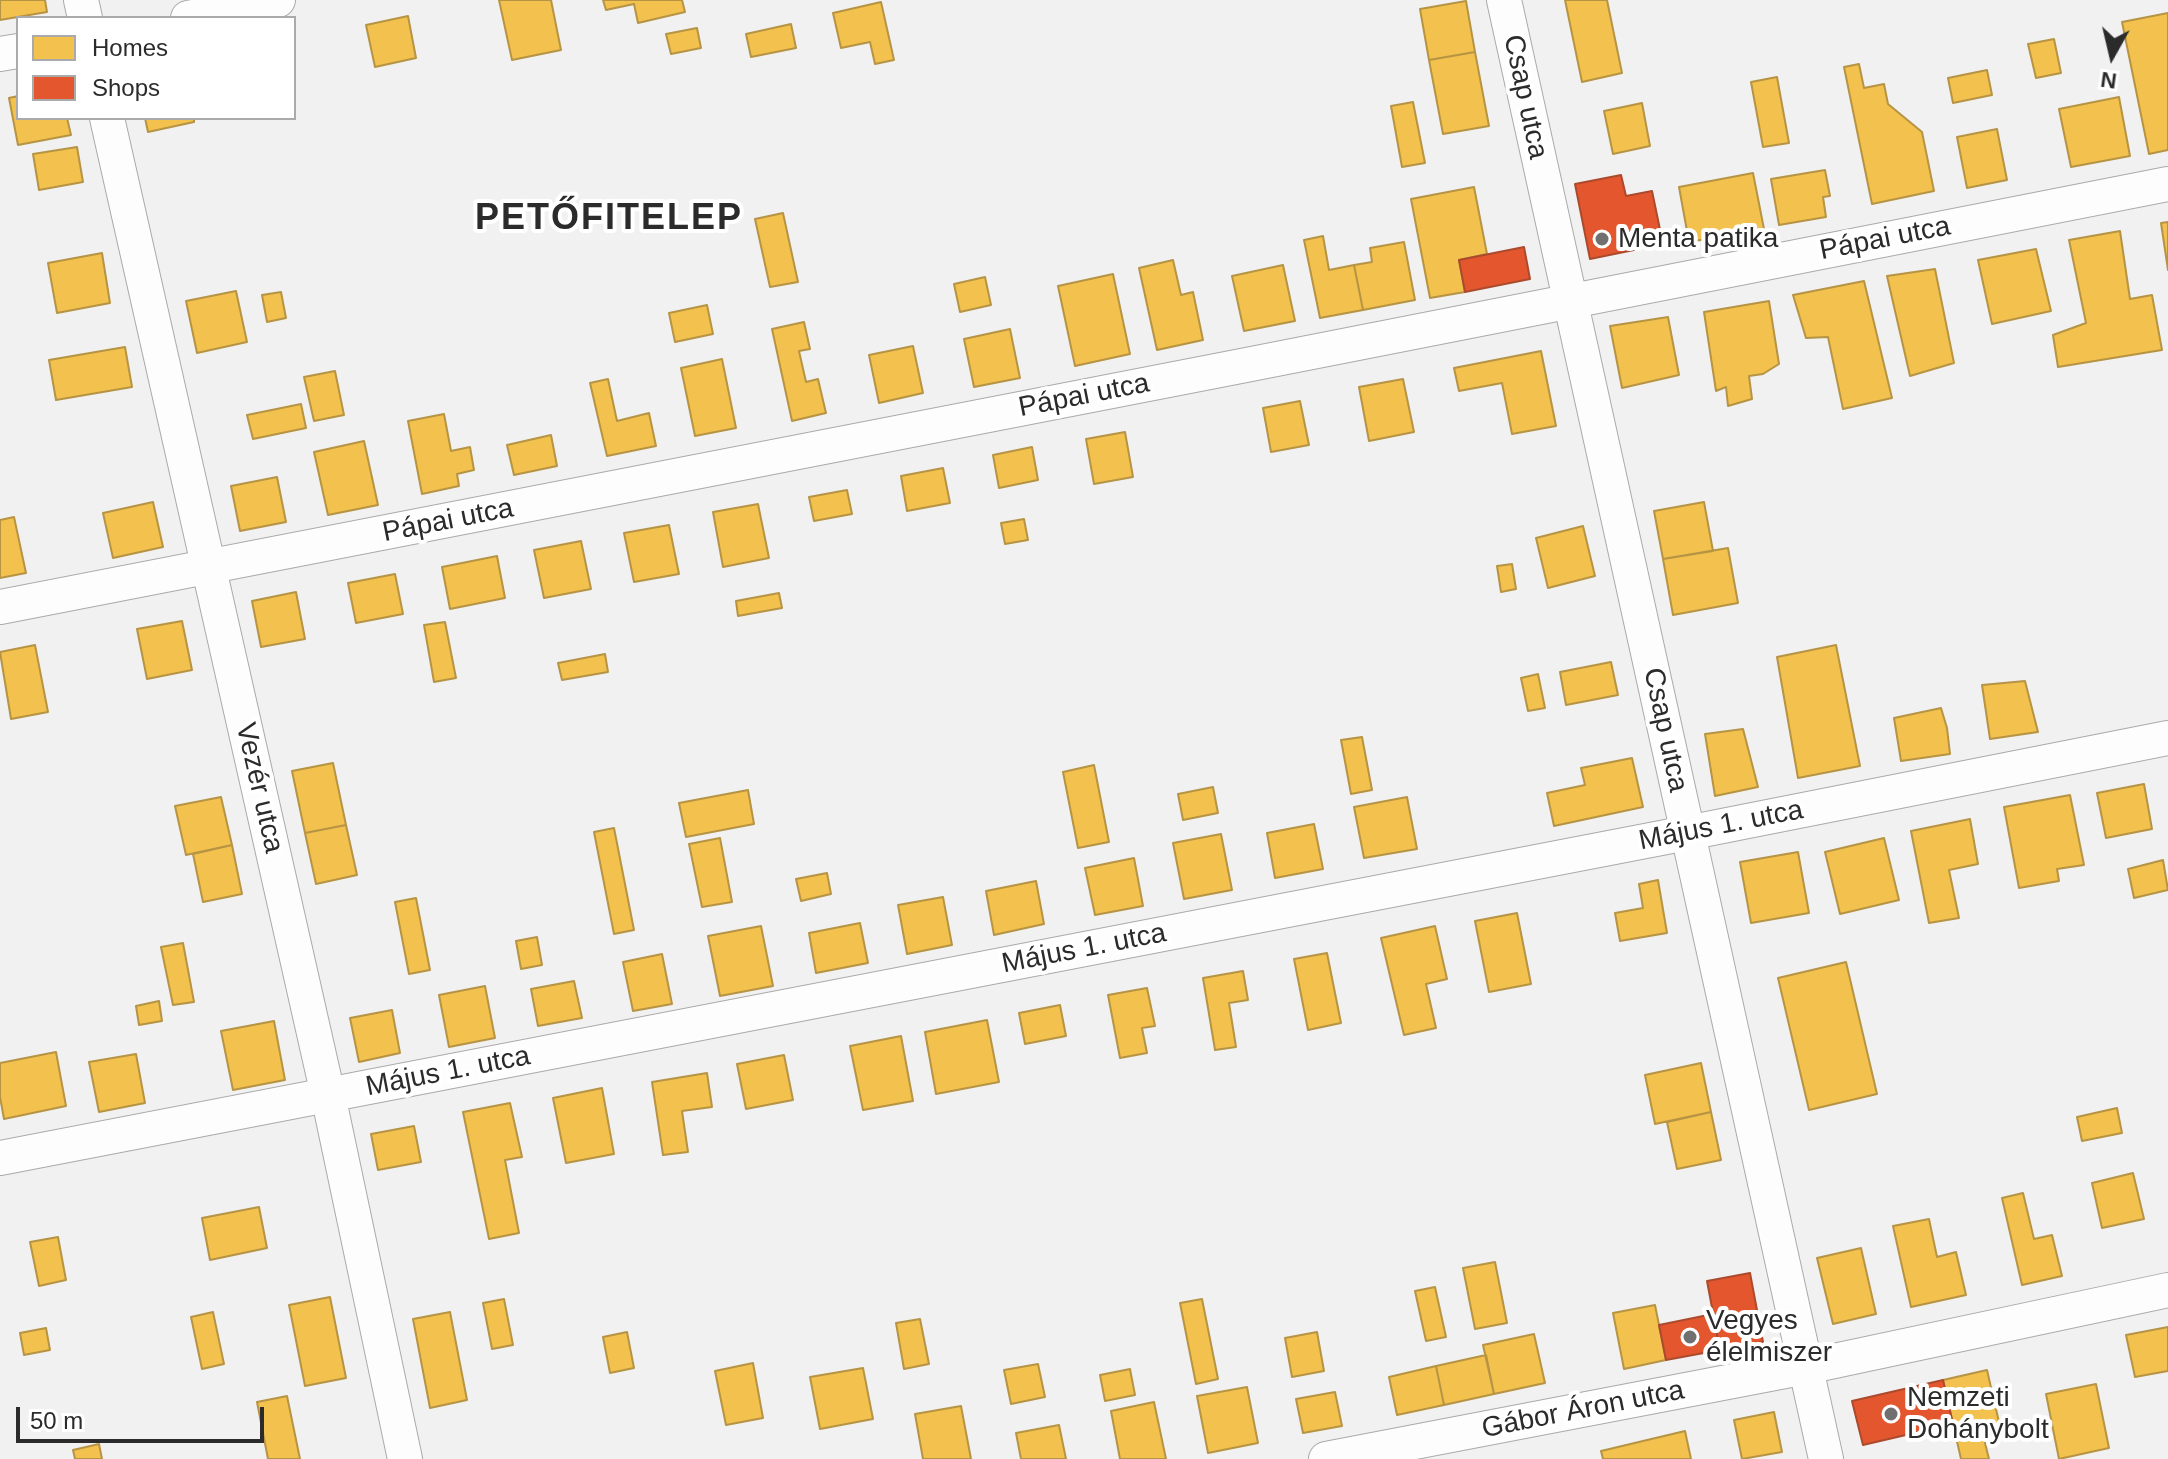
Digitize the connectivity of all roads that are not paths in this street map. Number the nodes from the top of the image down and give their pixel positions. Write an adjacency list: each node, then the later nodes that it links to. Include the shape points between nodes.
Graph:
1 (278, 0): 3 (street)
2 (1504, 0): 6 (street, Csap utca)
3 (198, 16)
4 (107, 120): 7 (street, Vezér utca)
5 (2168, 184): 6 (street, Pápai utca)
6 (1570, 299): 7 (street, Pápai utca); 10 (street, Csap utca)
7 (210, 568): 8 (street, Pápai utca); 11 (street, Vezér utca)
8 (0, 607)
9 (2168, 738): 10 (street, Május 1. utca)
10 (1687, 833): 11 (street, Május 1. utca); 14 (street, Csap utca)
11 (328, 1095): 12 (street, Május 1. utca); 15 (street, Vezér utca)
12 (0, 1158)
13 (2168, 1290): 14 (street, Gábor Áron utca)
14 (1806, 1367): 16 (street, Gábor Áron utca); 17 (street, Csap utca)
15 (405, 1459)
16 (1326, 1459)
17 (1826, 1459)

